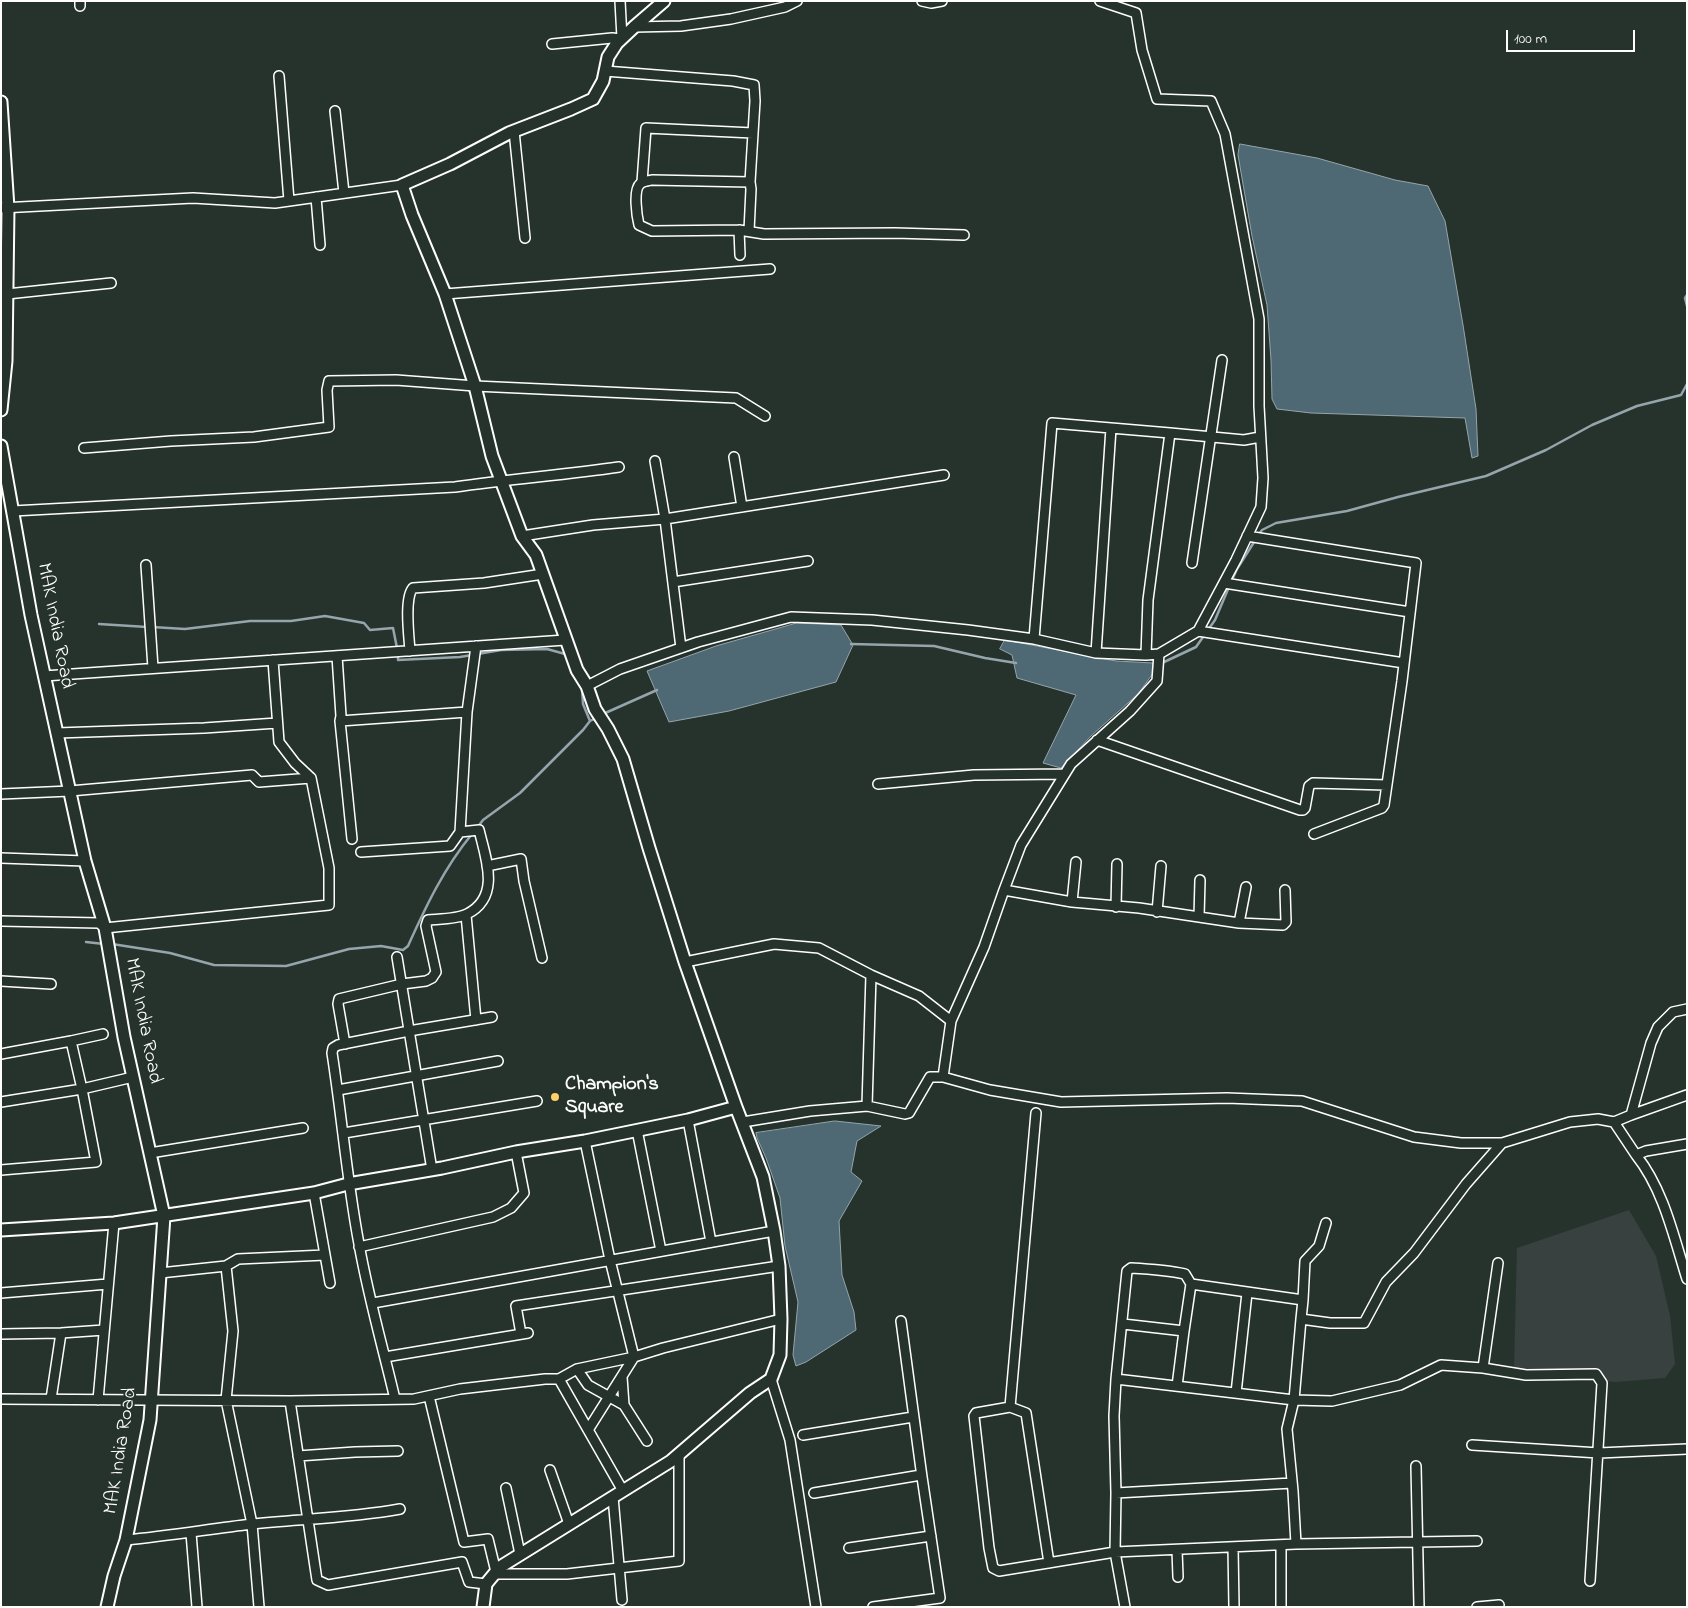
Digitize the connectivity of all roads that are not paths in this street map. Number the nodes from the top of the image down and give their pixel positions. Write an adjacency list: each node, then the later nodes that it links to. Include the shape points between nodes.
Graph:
1 (620, 1): 8 (street)
2 (664, 1): 7 (street)
3 (797, 1): 7 (street, via 785,8 732,19 681,26)
4 (922, 1): 5 (street)
5 (942, 1)
6 (1100, 1): 41 (street, via 1136,13 1142,50 1157,99 1211,101 1225,134 1259,319)
7 (634, 27): 8 (street)
8 (622, 38): 9 (street); 10 (street, via 608,57)
9 (552, 44)
10 (605, 70): 14 (street, via 593,99); 15 (street, via 754,85)
11 (279, 76): 21 (street)
12 (1, 102): 22 (street)
13 (335, 110): 19 (street)
14 (514, 131): 18 (street); 26 (street)
15 (753, 133): 16 (street, via 646,128); 17 (street)
16 (642, 182): 17 (street); 23 (street, via 638,186 636,215 643,228)
17 (750, 182): 24 (street)
18 (402, 186): 19 (street); 32 (street)
19 (344, 193): 20 (street)
20 (316, 197): 21 (street); 27 (street)
21 (289, 201): 22 (street, via 193,198)
22 (5, 208): 31 (street)
23 (740, 230): 24 (street); 28 (street)
24 (749, 230): 25 (street, via 764,234)
25 (964, 235)
26 (525, 238)
27 (320, 245)
28 (740, 255)
29 (770, 269): 32 (street)
30 (111, 283): 31 (street)
31 (7, 294): 34 (street)
32 (445, 294): 35 (street)
33 (1222, 360): 40 (street)
34 (4, 361): 36 (street)
35 (475, 386): 37 (street, via 736,398); 43 (street, via 396,380 329,381 329,427 254,437); 48 (street)
36 (1, 410)
37 (766, 416)
38 (1111, 428): 39 (street); 62 (street, via 1052,423); 67 (street)
39 (1170, 433): 40 (street); 69 (street, via 1148,600)
40 (1210, 437): 41 (street, via 1244,440); 55 (street)
41 (1260, 437): 53 (street, via 1263,478)
42 (1, 446): 50 (street, MAK India Road)
43 (84, 448)
44 (734, 457): 49 (street)
45 (655, 461): 51 (street)
46 (619, 468): 48 (street)
47 (944, 475): 49 (street)
48 (501, 480): 50 (street, via 446,487); 52 (street)
49 (742, 507): 51 (street)
50 (12, 512): 74 (street, MAK India Road)
51 (665, 519): 52 (street, via 593,525); 58 (street)
52 (522, 536): 57 (street, via 536,555)
53 (1254, 537): 59 (street); 60 (street, via 1416,563)
54 (808, 561): 58 (street)
55 (1192, 563)
56 (146, 565): 73 (street)
57 (542, 574): 63 (street); 66 (street, via 484,583 413,588 408,601)
58 (673, 582): 65 (street)
59 (1228, 584): 60 (street); 61 (street)
60 (1410, 612): 72 (street)
61 (1204, 632): 71 (street); 72 (street)
62 (1034, 639): 65 (street, via 872,620 791,617); 67 (street)
63 (565, 640): 64 (street); 75 (street)
64 (476, 646): 66 (street); 76 (street)
65 (681, 648): 75 (street)
66 (410, 651): 68 (street)
67 (1096, 654): 69 (street)
68 (337, 656): 70 (street); 77 (street)
69 (1146, 656): 71 (street)
70 (273, 660): 73 (street); 78 (street)
71 (1159, 661): 80 (street, via 1157,681)
72 (1404, 663): 84 (street)
73 (153, 668): 74 (street)
74 (44, 676): 79 (street, MAK India Road)
75 (587, 686): 111 (street, via 594,709 608,728 623,759)
76 (467, 712): 77 (street); 87 (street)
77 (340, 721): 89 (street)
78 (277, 723): 79 (street); 82 (street, via 279,742)
79 (57, 732): 85 (street, MAK India Road)
80 (1097, 740): 81 (street, via 1070,764); 84 (street, via 1300,810 1305,808 1309,786 1313,783)
81 (1064, 774): 83 (street, via 974,776); 99 (street, via 1022,845)
82 (311, 778): 85 (street, via 259,782 252,775); 108 (street, via 329,868 329,905)
83 (878, 784)
84 (1387, 786): 88 (street, via 1382,808)
85 (70, 791): 86 (street); 92 (street, MAK India Road)
86 (1, 794)
87 (462, 832): 90 (street, via 450,846); 95 (street, via 479,830)
88 (1314, 834)
89 (352, 839)
90 (361, 852)
91 (1, 858): 92 (street)
92 (85, 861): 108 (street, MAK India Road)
93 (1076, 862): 101 (street)
94 (1117, 864): 102 (street)
95 (487, 866): 104 (street, via 489,879 482,902); 110 (street, via 521,859)
96 (1161, 866): 103 (street)
97 (1200, 880): 105 (street)
98 (1246, 887): 107 (street)
99 (1004, 890): 101 (street); 119 (street, via 984,947)
100 (1285, 890): 107 (street, via 1285,924)
101 (1072, 902): 102 (street)
102 (1116, 906): 103 (street)
103 (1157, 912): 105 (street)
104 (466, 915): 115 (street, via 428,920 426,926 436,972 426,981); 118 (street)
105 (1199, 917): 107 (street)
106 (1, 921): 108 (street, via 99,923)
107 (1240, 923)
108 (105, 928): 127 (street, MAK India Road)
109 (397, 957): 115 (street)
110 (542, 958)
111 (685, 962): 112 (street, via 774,944 819,948); 135 (street)
112 (871, 975): 119 (street, via 919,996); 134 (street)
113 (1, 981): 114 (street)
114 (52, 984)
115 (402, 984): 120 (street); 123 (street, via 339,999)
116 (1687, 1009): 137 (street, via 1673,1012 1658,1027)
117 (492, 1017): 118 (street)
118 (476, 1020): 120 (street)
119 (951, 1021): 128 (street)
120 (409, 1031): 123 (street); 126 (street)
121 (103, 1034): 122 (street)
122 (71, 1041): 124 (street); 129 (street)
123 (345, 1044): 130 (street, via 334,1048 332,1053)
124 (1, 1054)
125 (498, 1060): 126 (street)
126 (416, 1075): 130 (street); 138 (street)
127 (133, 1077): 129 (street); 149 (street, MAK India Road)
128 (943, 1077): 134 (street, via 930,1077 909,1113 899,1114); 146 (street, via 990,1090 1061,1102 1227,1098 1302,1101 1414,1137 1461,1143)
129 (82, 1089): 133 (street); 151 (street, via 96,1162)
130 (338, 1090): 144 (street)
131 (1687, 1095): 137 (street)
132 (538, 1101): 138 (street)
133 (1, 1102)
134 (867, 1106): 140 (street)
135 (736, 1107): 139 (street); 140 (street)
136 (1036, 1114): 207 (street)
137 (1631, 1115): 141 (street)
138 (423, 1120): 144 (street); 152 (street)
139 (688, 1120): 143 (street); 160 (street)
140 (743, 1122): 159 (street, via 763,1177)
141 (1614, 1122): 146 (street, via 1598,1119 1570,1122); 150 (street)
142 (303, 1128): 149 (street)
143 (637, 1130): 145 (street); 162 (street)
144 (344, 1133): 153 (street)
145 (584, 1142): 148 (street); 164 (street)
146 (1502, 1143): 179 (street, via 1414,1253 1386,1282 1364,1323)
147 (1687, 1144): 150 (street, via 1646,1151)
148 (516, 1152): 152 (street); 161 (street, via 524,1193 511,1208 493,1217)
149 (150, 1153): 155 (street, MAK India Road)
150 (1636, 1156): 169 (street, via 1651,1178 1666,1213)
151 (1, 1170)
152 (432, 1170): 153 (street)
153 (348, 1184): 154 (street); 161 (street)
154 (314, 1193): 155 (street); 163 (street)
155 (164, 1216): 156 (street); 168 (street, MAK India Road)
156 (114, 1223): 158 (street); 171 (street)
157 (1326, 1223): 176 (street, via 1318,1246 1305,1261)
158 (1, 1230)
159 (774, 1231): 160 (street); 167 (street)
160 (711, 1242): 162 (street)
161 (359, 1247): 177 (street)
162 (661, 1251): 164 (street)
163 (325, 1256): 166 (street, via 238,1260); 170 (street)
164 (610, 1260): 173 (street); 177 (street)
165 (1498, 1263): 189 (street)
166 (226, 1266): 168 (street); 203 (street, via 234,1331)
167 (778, 1266): 173 (street); 178 (street)
168 (160, 1273): 200 (street, MAK India Road)
169 (1687, 1280)
170 (330, 1283)
171 (108, 1284): 174 (street); 182 (street)
172 (1190, 1284): 175 (street); 181 (street, via 1185,1274 1131,1268 1126,1274); 183 (street)
173 (617, 1291): 186 (street, via 516,1306 524,1334); 187 (street)
174 (1, 1293)
175 (1247, 1293): 176 (street); 195 (street)
176 (1303, 1300): 179 (street)
177 (373, 1304): 186 (street)
178 (781, 1319): 187 (street); 192 (street, via 780,1355)
179 (1301, 1319): 205 (street)
180 (901, 1321): 208 (street)
181 (1123, 1324): 183 (street); 193 (street)
182 (104, 1330): 184 (street); 202 (street)
183 (1184, 1331): 194 (street)
184 (61, 1333): 185 (street); 199 (street)
185 (1, 1334)
186 (385, 1357): 201 (street)
187 (634, 1357): 188 (street); 190 (street)
188 (576, 1368): 191 (street); 197 (street, via 588,1385)
189 (1484, 1368): 205 (street, via 1442,1365 1400,1384 1332,1401); 215 (street, via 1526,1375 1596,1374 1602,1383)
190 (622, 1377): 197 (street); 206 (street)
191 (559, 1379): 196 (street, via 460,1389); 209 (street)
192 (770, 1379): 216 (street); 256 (street, via 790,1440)
193 (1116, 1379): 194 (street); 225 (street)
194 (1177, 1386): 195 (street)
195 (1236, 1393): 205 (street)
196 (429, 1396): 201 (street); 245 (street, via 464,1542 488,1539)
197 (609, 1397): 206 (street); 209 (street)
198 (1, 1399): 199 (street)
199 (51, 1399): 202 (street)
200 (151, 1399): 202 (street); 203 (street); 233 (street, MAK India Road, via 150,1420)
201 (396, 1399): 204 (street)
202 (98, 1400)
203 (226, 1400): 204 (street); 229 (street)
204 (290, 1400): 217 (street)
205 (1294, 1400): 221 (street, via 1287,1430)
206 (624, 1404): 211 (street)
207 (1010, 1407): 243 (street, via 1026,1413); 243 (street, via 974,1416 993,1568 999,1572)
208 (913, 1417): 210 (street); 220 (street)
209 (588, 1430): 223 (street)
210 (803, 1435)
211 (647, 1441)
212 (1472, 1445): 215 (street)
213 (1687, 1448): 215 (street)
214 (398, 1451): 217 (street)
215 (1598, 1454): 247 (street)
216 (679, 1455): 223 (street); 244 (street, via 679,1561)
217 (298, 1456): 228 (street)
218 (1416, 1466): 235 (street)
219 (550, 1470): 230 (street)
220 (921, 1475): 224 (street); 232 (street)
221 (1292, 1483): 225 (street); 237 (street)
222 (506, 1488): 242 (street)
223 (623, 1491): 226 (street)
224 (814, 1493)
225 (1116, 1493): 241 (street)
226 (613, 1497): 230 (street); 244 (street)
227 (400, 1509): 228 (street)
228 (308, 1520): 229 (street); 248 (street, via 317,1580 328,1585 462,1562 469,1582)
229 (252, 1524): 231 (street); 254 (street)
230 (569, 1524): 242 (street)
231 (191, 1533): 233 (street); 253 (street)
232 (930, 1536): 239 (street); 251 (street, via 940,1598)
233 (126, 1540): 252 (street, MAK India Road)
234 (1477, 1541): 235 (street)
235 (1418, 1542): 237 (street); 260 (street)
236 (1281, 1544): 237 (street); 238 (street); 259 (street)
237 (1296, 1544)
238 (1233, 1547): 240 (street); 258 (street)
239 (849, 1548)
240 (1177, 1550): 241 (street); 246 (street)
241 (1115, 1552): 243 (street); 257 (street)
242 (520, 1554): 245 (street)
243 (1049, 1563)
244 (619, 1568): 245 (street, via 567,1574); 249 (street)
245 (495, 1573): 248 (street)
246 (1178, 1577)
247 (1590, 1581)
248 (486, 1584): 255 (street)
249 (622, 1600)
250 (1499, 1605): 261 (street)
251 (876, 1606)
252 (107, 1607)
253 (197, 1607)
254 (259, 1607)
255 (483, 1607)
256 (816, 1607)
257 (1125, 1607)
258 (1234, 1607)
259 (1281, 1607)
260 (1419, 1607)
261 (1477, 1607)

